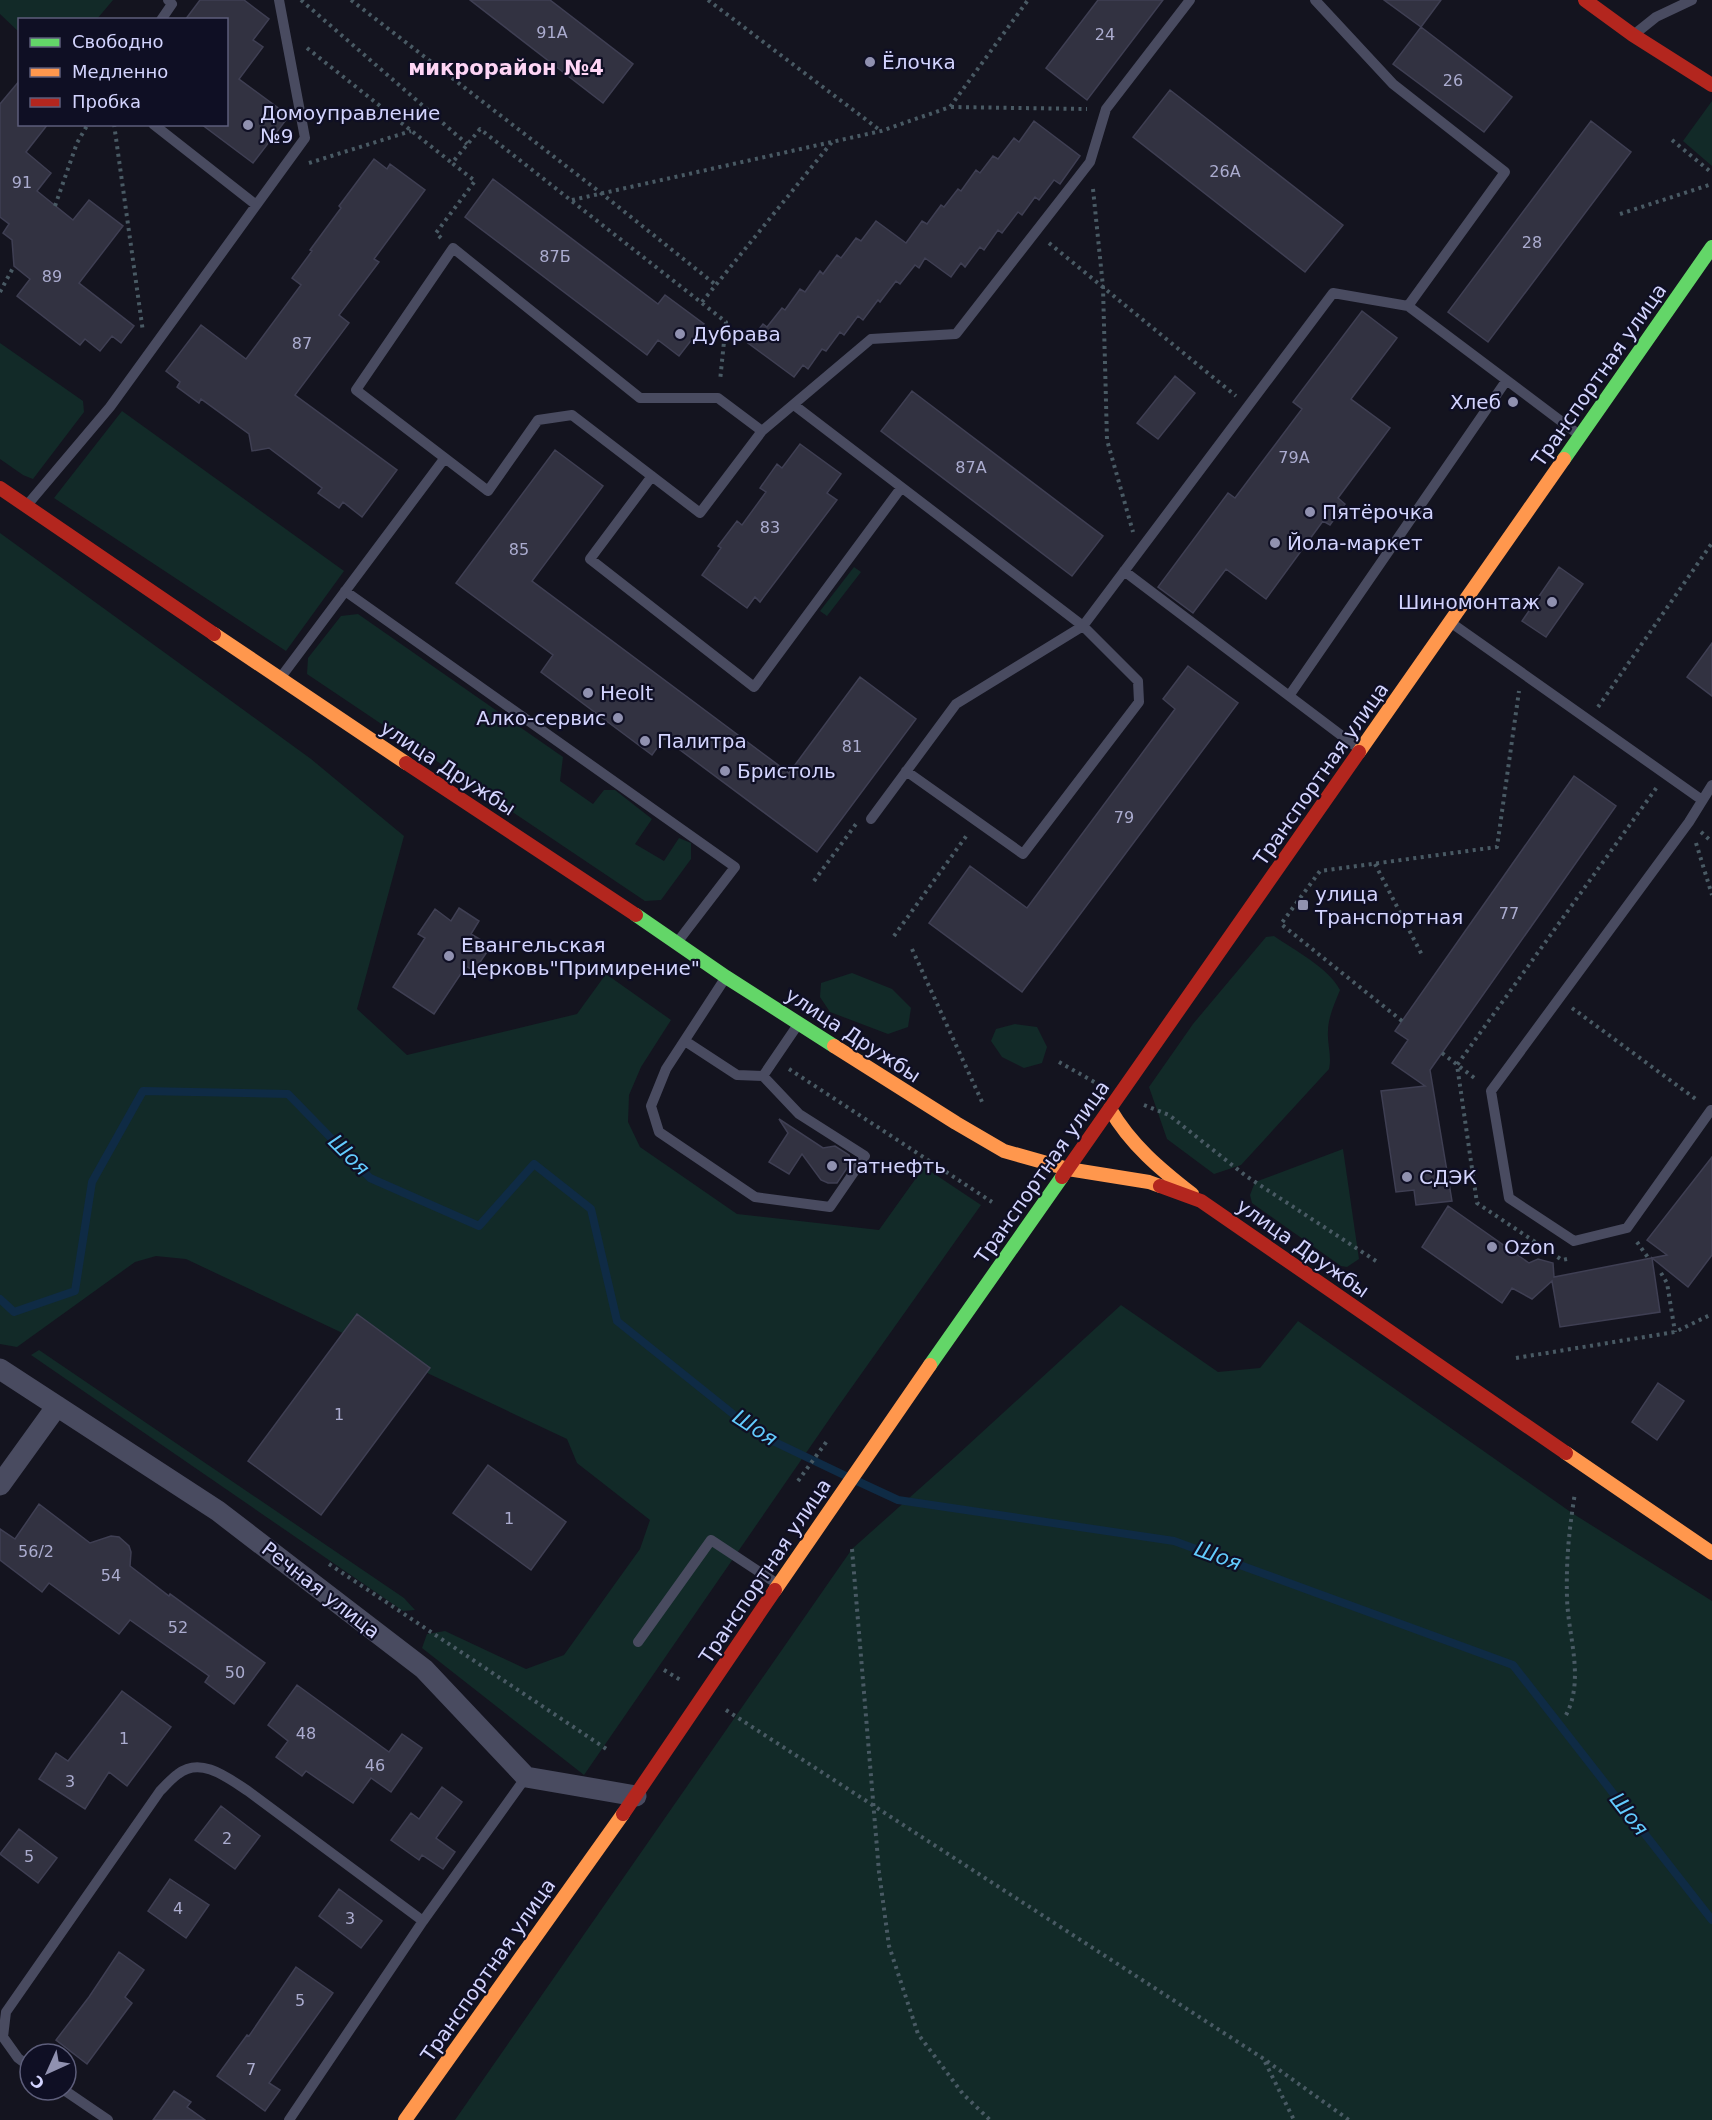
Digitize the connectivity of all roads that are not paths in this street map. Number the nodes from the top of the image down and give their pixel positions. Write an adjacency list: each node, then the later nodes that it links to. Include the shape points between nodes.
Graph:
1 (168, 0): 7 (lane, via 172,4)
2 (279, 0): 11 (lane, via 305,138)
3 (1190, 0): 15 (lane, via 1106,109 1090,162 956,334 872,339)
4 (1315, 0): 13 (lane, via 1393,84 1504,172)
5 (1585, 0): 8 (main road)
6 (1692, 0): 8 (lane, via 1656,17)
7 (162, 18)
8 (1633, 35): 9 (main road)
9 (1712, 85)
10 (156, 126): 11 (lane)
11 (255, 204): 22 (lane, via 110,406)
12 (1712, 247): 17 (main road, Транспортная улица)
13 (1408, 306): 14 (lane); 23 (lane, via 1333,293)
14 (1506, 381): 17 (lane); 28 (lane)
15 (794, 405): 16 (lane); 21 (lane)
16 (762, 431): 18 (lane, via 718,398 640,399 453,248 356,390); 19 (lane, via 700,513)
17 (1580, 436): 25 (main road, Транспортная улица)
18 (444, 459): 19 (lane, via 488,491 538,420 572,415); 24 (lane)
19 (652, 476): 21 (lane, via 590,559 754,687)
20 (0, 488): 22 (main road, улица Дружбы)
21 (901, 488): 26 (lane)
22 (26, 506): 27 (main road, улица Дружбы)
23 (1124, 571): 26 (lane); 28 (lane)
24 (345, 591): 27 (lane); 34 (lane, via 735,867)
25 (1450, 622): 29 (main road, Транспортная улица); 32 (lane)
26 (1083, 626): 30 (lane, via 956,704); 30 (lane, via 1138,681 1139,702 1023,854)
27 (279, 679): 34 (main road, улица Дружбы)
28 (1289, 696): 29 (lane)
29 (1361, 750): 39 (main road, Транспортная улица)
30 (906, 771): 33 (lane)
31 (1712, 785): 32 (lane)
32 (1702, 800): 40 (lane, via 1491,1091 1509,1198 1574,1240 1627,1228)
33 (871, 819)
34 (676, 942): 35 (main road, улица Дружбы)
35 (726, 977): 36 (main road, улица Дружбы); 37 (lane)
36 (799, 1024): 38 (lane); 41 (main road, улица Дружбы, via 1004,1151)
37 (685, 1041): 38 (lane, via 737,1075); 38 (lane, via 666,1069 651,1106 659,1132 754,1197 830,1207 865,1156 800,1114)
38 (763, 1076)
39 (1110, 1109): 41 (main road, Транспортная улица); 42 (main road, via 1119,1127 1143,1155)
40 (1710, 1110)
41 (1068, 1170): 42 (main road, улица Дружбы, via 1149,1182); 47 (main road, Транспортная улица)
42 (1201, 1201): 46 (main road, улица Дружбы)
43 (0, 1369): 44 (street, Речная улица)
44 (57, 1406): 45 (street); 49 (street, Речная улица, via 218,1511 424,1669)
45 (0, 1485)
46 (1712, 1553)
47 (779, 1585): 48 (lane, via 711,1540); 50 (main road, Транспортная улица)
48 (638, 1642)
49 (526, 1777): 50 (street); 51 (lane)
50 (636, 1796): 56 (main road, Транспортная улица)
51 (423, 1921): 52 (lane, via 219,1773 201,1766 180,1772 160,1791 6,2012 3,2037); 55 (lane)
52 (18, 2058)
53 (78, 2100): 54 (lane)
54 (108, 2120)
55 (289, 2120)
56 (405, 2120)

